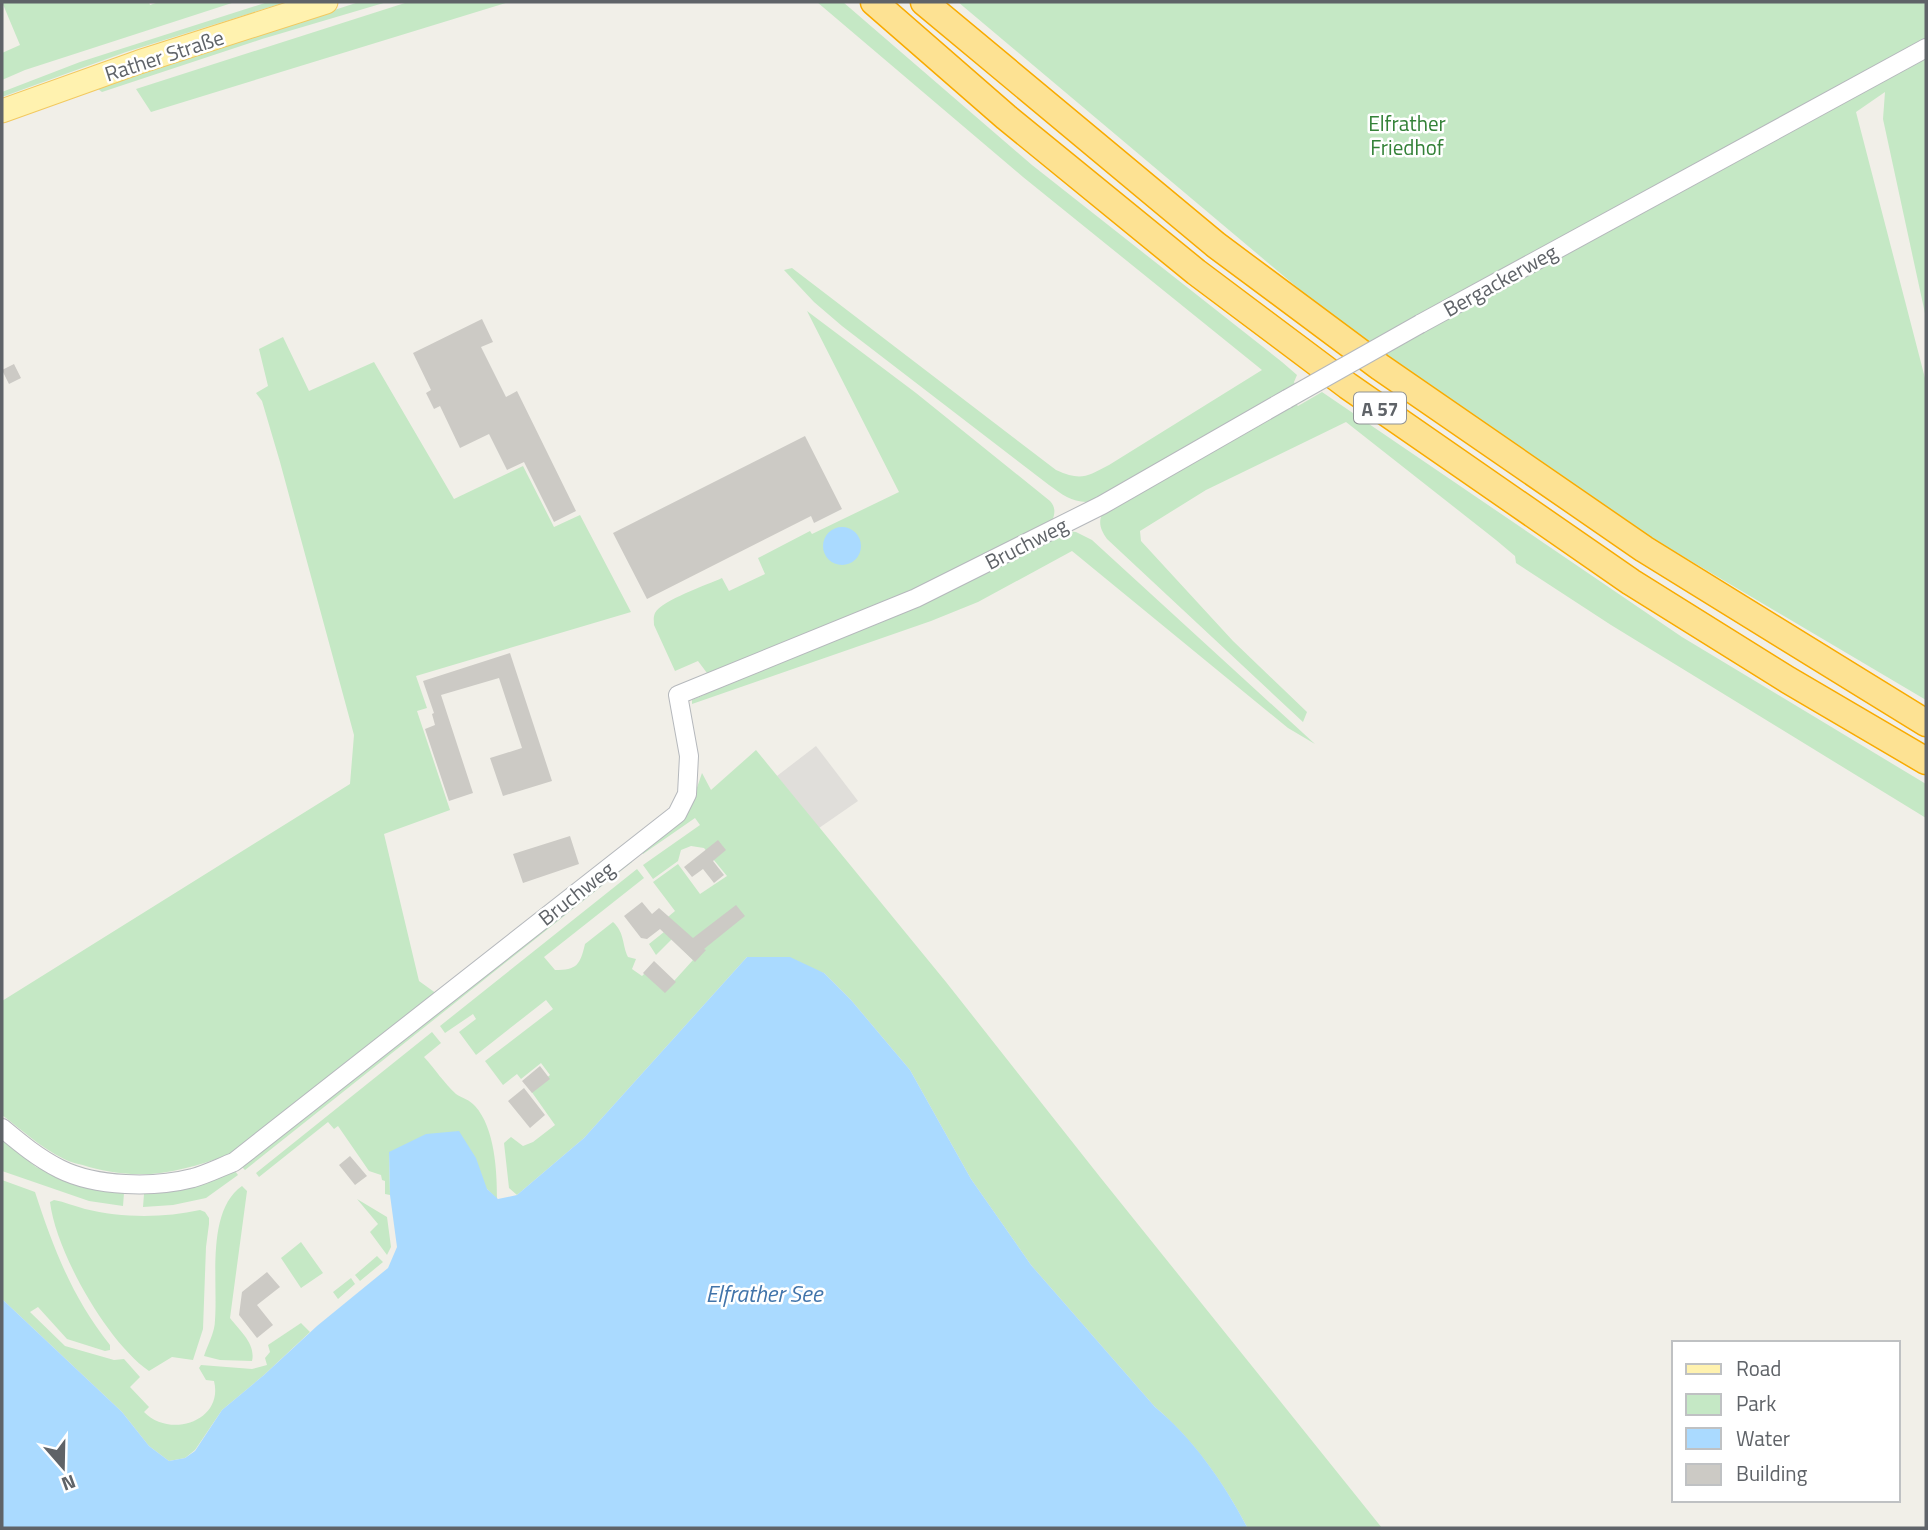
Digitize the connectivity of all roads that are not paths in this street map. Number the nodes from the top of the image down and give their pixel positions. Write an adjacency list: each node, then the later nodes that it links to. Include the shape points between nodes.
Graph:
1 (326, 2): 5 (main road, Rather Straße)
2 (873, 2): 8 (highway, A 57, via 1186,264 1348,386 1631,582)
3 (925, 2): 7 (highway, A 57, via 1216,245 1380,367 1644,550)
4 (1926, 48): 6 (street, Bergackerweg, bridge)
5 (2, 111)
6 (1077, 517): 9 (street, Bruchweg, via 916,598 678,695 689,756 687,794 677,814 234,1162 194,1178 147,1185 107,1182 62,1170)
7 (1926, 723)
8 (1926, 761)
9 (2, 1128)

